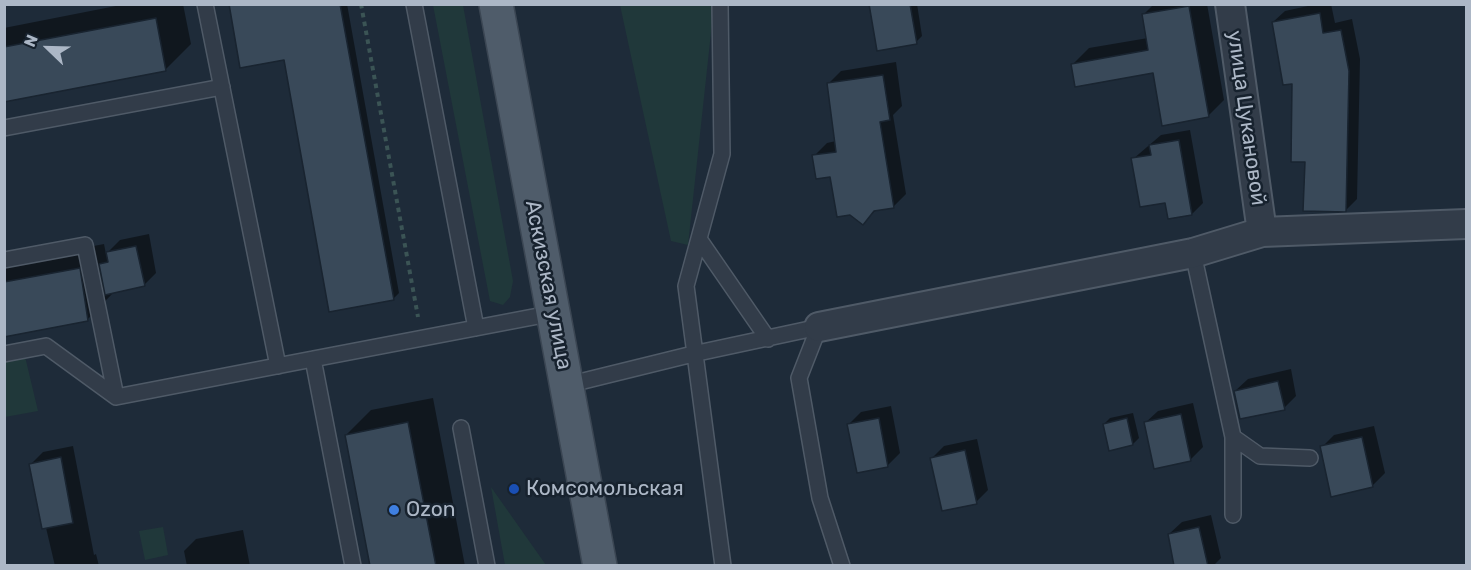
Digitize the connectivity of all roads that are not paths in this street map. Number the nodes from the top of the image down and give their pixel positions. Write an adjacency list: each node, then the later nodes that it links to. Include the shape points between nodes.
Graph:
1 (205, 4): 6 (lane)
2 (414, 4): 15 (lane)
3 (496, 4): 13 (main road, Аскизская улица)
4 (720, 4): 10 (lane, via 722,154)
5 (1230, 4): 9 (street, улица Цукановой)
6 (222, 87): 7 (lane); 20 (lane)
7 (4, 128)
8 (1467, 224): 9 (street)
9 (1262, 232): 11 (street)
10 (699, 239): 16 (lane); 18 (lane, via 686,286)
11 (1193, 253): 14 (street); 24 (lane)
12 (4, 260): 22 (lane, via 85,245)
13 (554, 313): 15 (lane); 21 (main road, Аскизская улица)
14 (819, 327): 16 (lane); 31 (lane, via 799,378 820,498)
15 (476, 328): 19 (lane)
16 (768, 339): 18 (lane)
17 (4, 354): 22 (lane, via 46,346)
18 (693, 354): 21 (lane); 30 (lane)
19 (313, 359): 20 (lane); 27 (lane)
20 (278, 366): 22 (lane)
21 (567, 385): 29 (main road, Аскизская улица)
22 (116, 397)
23 (461, 428): 28 (lane)
24 (1233, 436): 25 (lane, via 1260,456); 26 (lane)
25 (1310, 458)
26 (1233, 515)
27 (353, 566)
28 (486, 566)
29 (600, 566)
30 (723, 566)
31 (842, 566)

